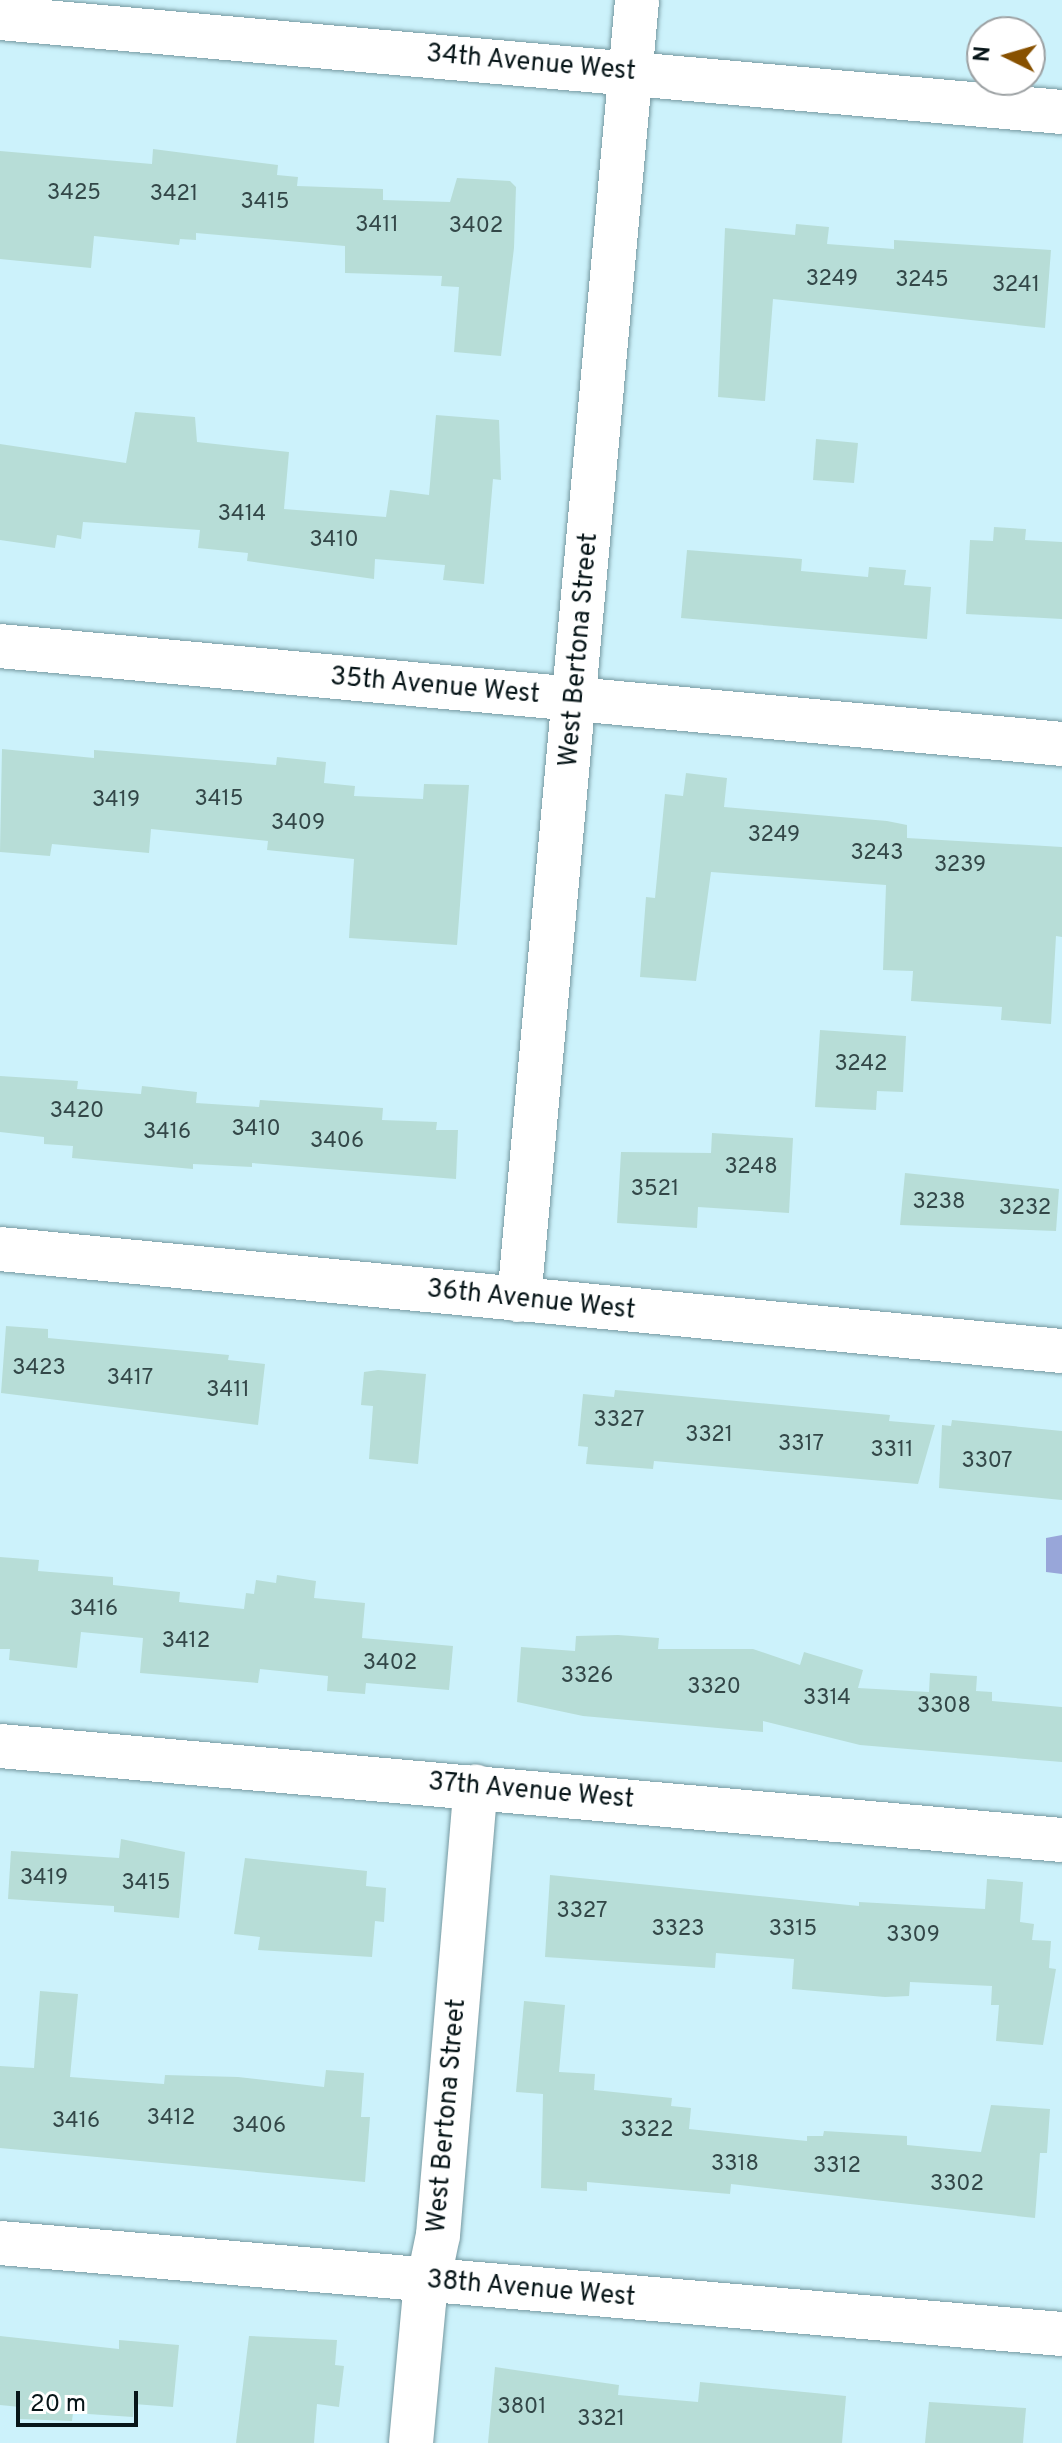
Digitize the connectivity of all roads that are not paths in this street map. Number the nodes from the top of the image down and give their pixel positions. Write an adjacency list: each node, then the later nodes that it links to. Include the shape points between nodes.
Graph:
1 (637, 0): 3 (street, West Bertona Street)
2 (0, 18): 3 (street, 34th Avenue West)
3 (630, 73): 4 (street, 34th Avenue West); 6 (street, West Bertona Street)
4 (1062, 112)
5 (0, 646): 6 (street, 35th Avenue West)
6 (576, 700): 7 (street, 35th Avenue West); 9 (street, West Bertona Street)
7 (1062, 744)
8 (0, 1249): 9 (street, 36th Avenue West)
9 (519, 1300): 10 (street, 36th Avenue West)
10 (1062, 1351)
11 (0, 1746): 12 (street, 37th Avenue West)
12 (476, 1787): 13 (street, 37th Avenue West); 15 (street, West Bertona Street)
13 (1062, 1840)
14 (0, 2243): 15 (street, 38th Avenue West)
15 (430, 2282): 16 (street, 38th Avenue West); 17 (street, West Bertona Street)
16 (1062, 2334)
17 (411, 2443)

